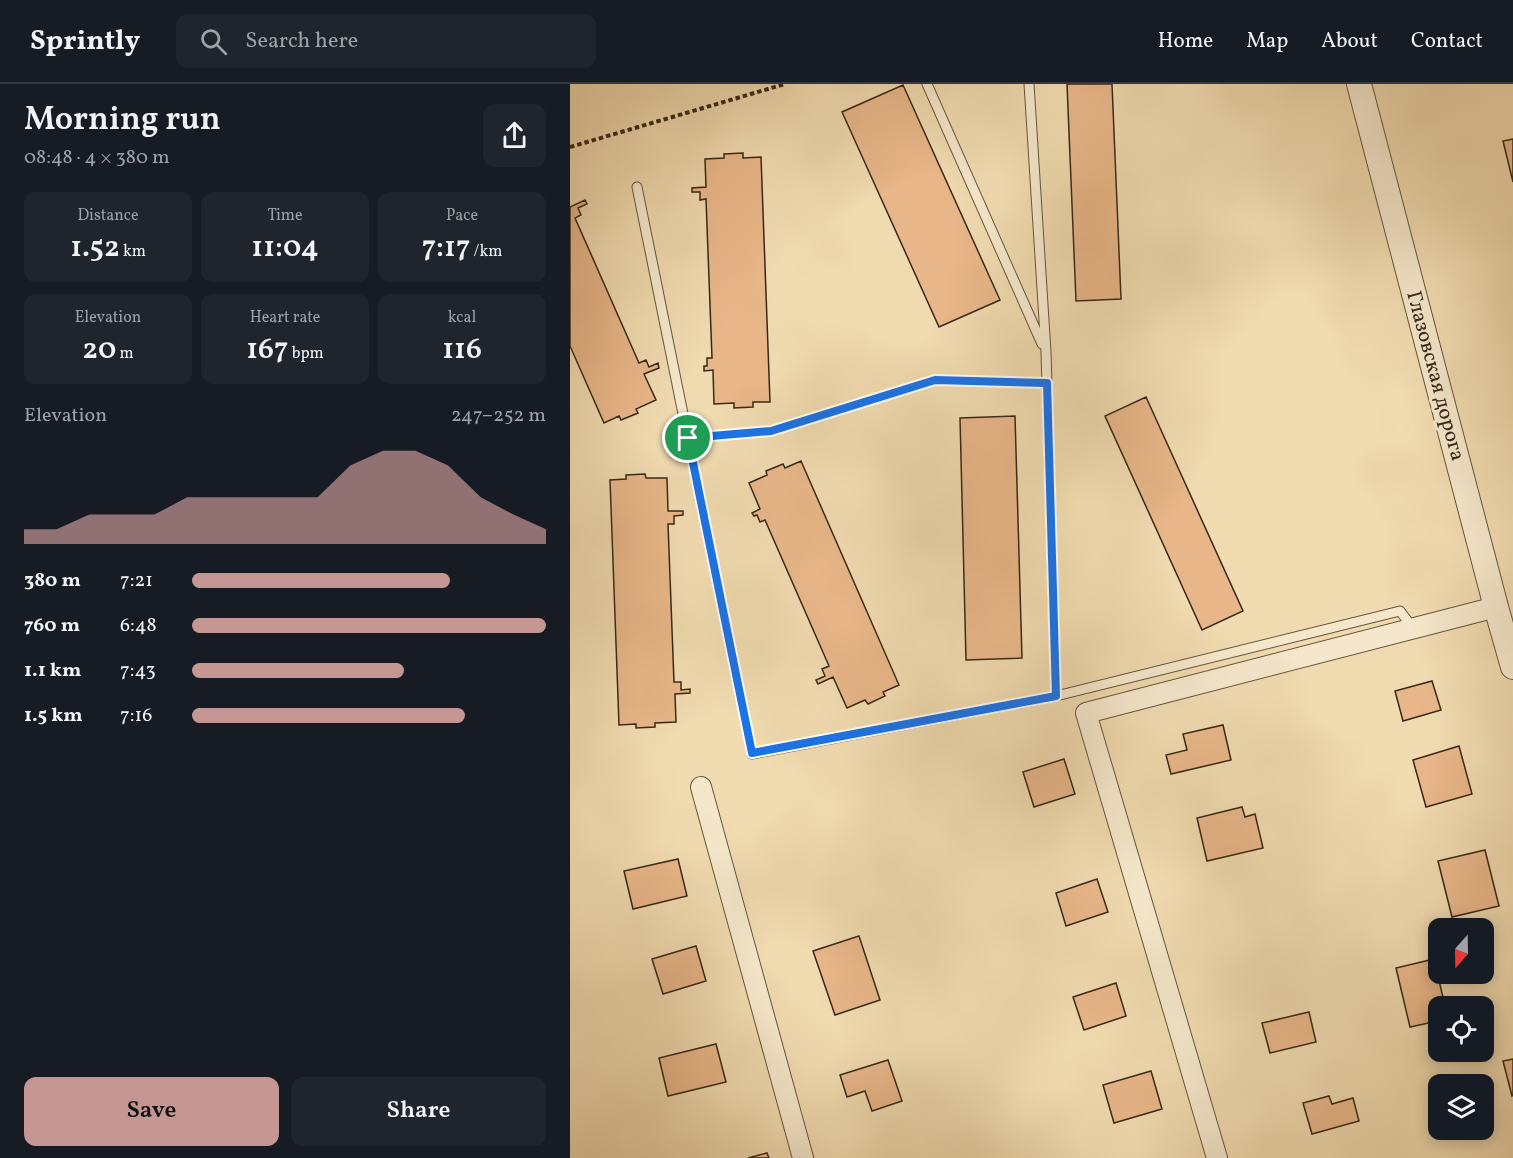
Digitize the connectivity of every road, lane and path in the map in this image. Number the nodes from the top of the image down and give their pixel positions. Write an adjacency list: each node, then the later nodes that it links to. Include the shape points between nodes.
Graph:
1 (785, 84): 5 (path)
2 (927, 84): 7 (lane)
3 (1029, 84): 7 (lane)
4 (1359, 84): 10 (street, Глазовская дорога)
5 (570, 147)
6 (637, 187): 9 (lane)
7 (1046, 352): 8 (lane)
8 (1047, 383): 9 (path, via 935,380 771,431); 13 (lane)
9 (688, 438): 13 (lane, via 752,753)
10 (1496, 607): 11 (street); 12 (street, Глазовская дорога)
11 (1413, 628): 13 (lane, via 1400,611); 16 (street, via 1086,713)
12 (1513, 667)
13 (1056, 696)
14 (701, 786): 15 (street)
15 (803, 1158)
16 (1216, 1158)

